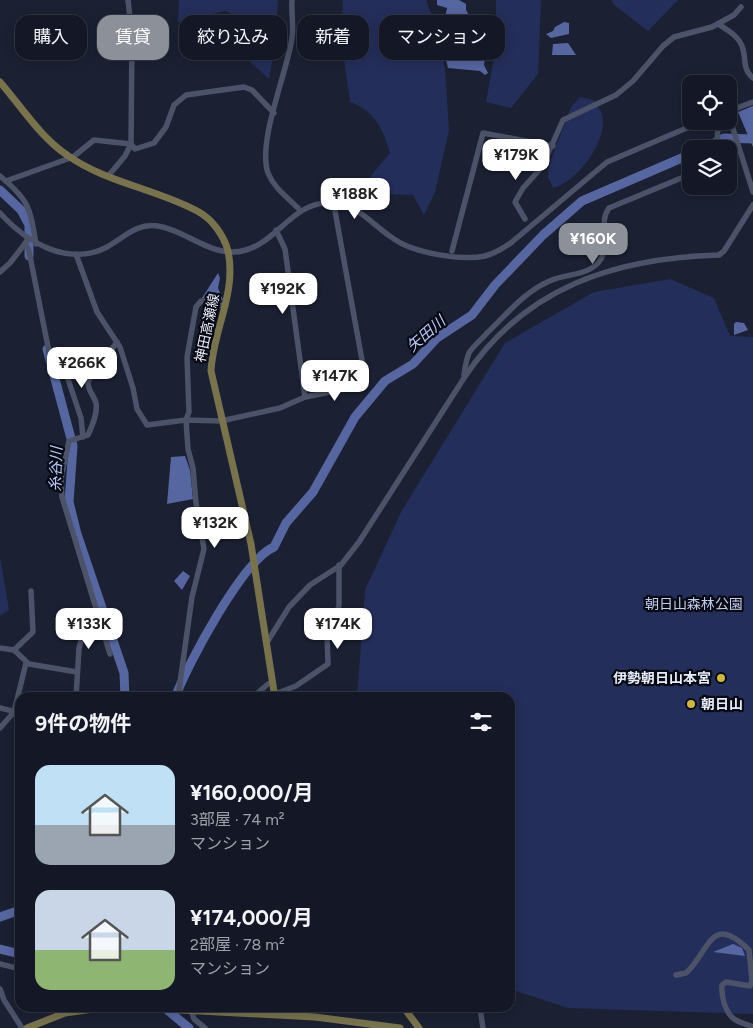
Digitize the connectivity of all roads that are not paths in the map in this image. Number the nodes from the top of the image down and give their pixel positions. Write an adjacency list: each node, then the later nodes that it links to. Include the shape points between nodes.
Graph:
1 (128, 0): 12 (street, via 132,36)
2 (292, 0): 9 (street, via 292,39)
3 (741, 7): 4 (street, via 734,16)
4 (718, 24): 5 (street, via 740,43 744,66); 13 (street, via 674,37 616,95 564,120)
5 (753, 78)
6 (0, 82): 14 (main road, 神田高瀬線, via 49,139)
7 (753, 102): 8 (street)
8 (737, 108)
9 (274, 113): 12 (street, via 252,90 244,87 186,95 174,105 166,127 154,143 136,149); 21 (street, via 266,158 267,171 277,188)
10 (682, 130): 25 (street, via 607,162 503,249 483,256 431,253 404,245 388,236 360,211 337,203 309,206)
11 (734, 130): 19 (street)
12 (131, 144): 14 (street, via 94,140); 15 (street)
13 (552, 146): 24 (street, via 542,167 515,202); 28 (street, via 483,133)
14 (71, 158): 15 (main road, 神田高瀬線); 18 (street)
15 (109, 175): 29 (main road, 神田高瀬線, via 201,213 222,236)
16 (0, 176): 18 (street)
17 (682, 178): 34 (street, via 609,208 604,214 604,256 588,270 541,285 516,304 470,351)
18 (6, 182): 27 (street, via 24,199 31,212)
19 (753, 192)
20 (753, 205): 34 (street, via 719,255 651,260 581,279 560,290 495,338)
21 (298, 208)
22 (335, 211): 35 (street, via 364,371 359,386)
23 (0, 213): 26 (street)
24 (525, 219)
25 (276, 230): 29 (street, via 253,248); 35 (street, via 284,249)
26 (27, 241): 27 (street); 31 (street); 38 (street, via 50,357 57,358 80,418)
27 (36, 244): 30 (street)
28 (452, 250)
29 (228, 252): 30 (street, via 212,249 156,225 135,229 99,250); 32 (main road, 神田高瀬線)
30 (76, 254): 33 (street, via 97,312)
31 (0, 272)
32 (226, 306): 36 (street, via 201,301 196,307 187,357 189,412); 37 (main road, 神田高瀬線, via 212,350 211,371)
33 (117, 342): 36 (street, via 143,421 148,425); 38 (street, via 88,381 87,386 97,408 88,435)
34 (464, 378): 39 (street, via 360,542)
35 (305, 397): 37 (street, via 280,408)
36 (186, 420): 37 (street); 51 (street, via 204,549 192,597)
37 (221, 421): 42 (main road, 神田高瀬線, via 242,502)
38 (83, 437): 41 (street, via 74,440 60,488)
39 (339, 566): 42 (street, via 310,585 289,607); 54 (street, via 339,606 327,633 328,664)
40 (31, 591): 44 (street, via 33,632)
41 (101, 627): 45 (street); 47 (street, via 82,637)
42 (266, 644): 48 (main road, 神田高瀬線)
43 (0, 648): 44 (street)
44 (14, 650): 46 (street)
45 (110, 654)
46 (26, 663): 47 (street); 49 (street)
47 (77, 672): 50 (street)
48 (273, 683): 52 (street); 53 (main road, 神田高瀬線)
49 (21, 692)
50 (76, 692)
51 (180, 692)
52 (259, 692)
53 (274, 692)
54 (283, 692)
55 (0, 708): 56 (street)
56 (15, 712)
57 (15, 715): 58 (street)
58 (0, 728)
59 (0, 964): 60 (street)
60 (15, 968)
61 (676, 974): 68 (street, via 690,970 712,938 721,934 733,936 749,950 752,980 750,986 745,987 726,982 721,992 734,1020)
62 (0, 989): 69 (street)
63 (71, 1012): 70 (main road)
64 (192, 1012): 71 (street, via 194,1019)
65 (226, 1012): 72 (main road, via 315,1017)
66 (407, 1012): 73 (main road)
67 (481, 1012): 74 (street)
68 (753, 1027)
69 (22, 1028)
70 (27, 1028)
71 (205, 1028)
72 (400, 1028)
73 (419, 1028)
74 (483, 1028)

